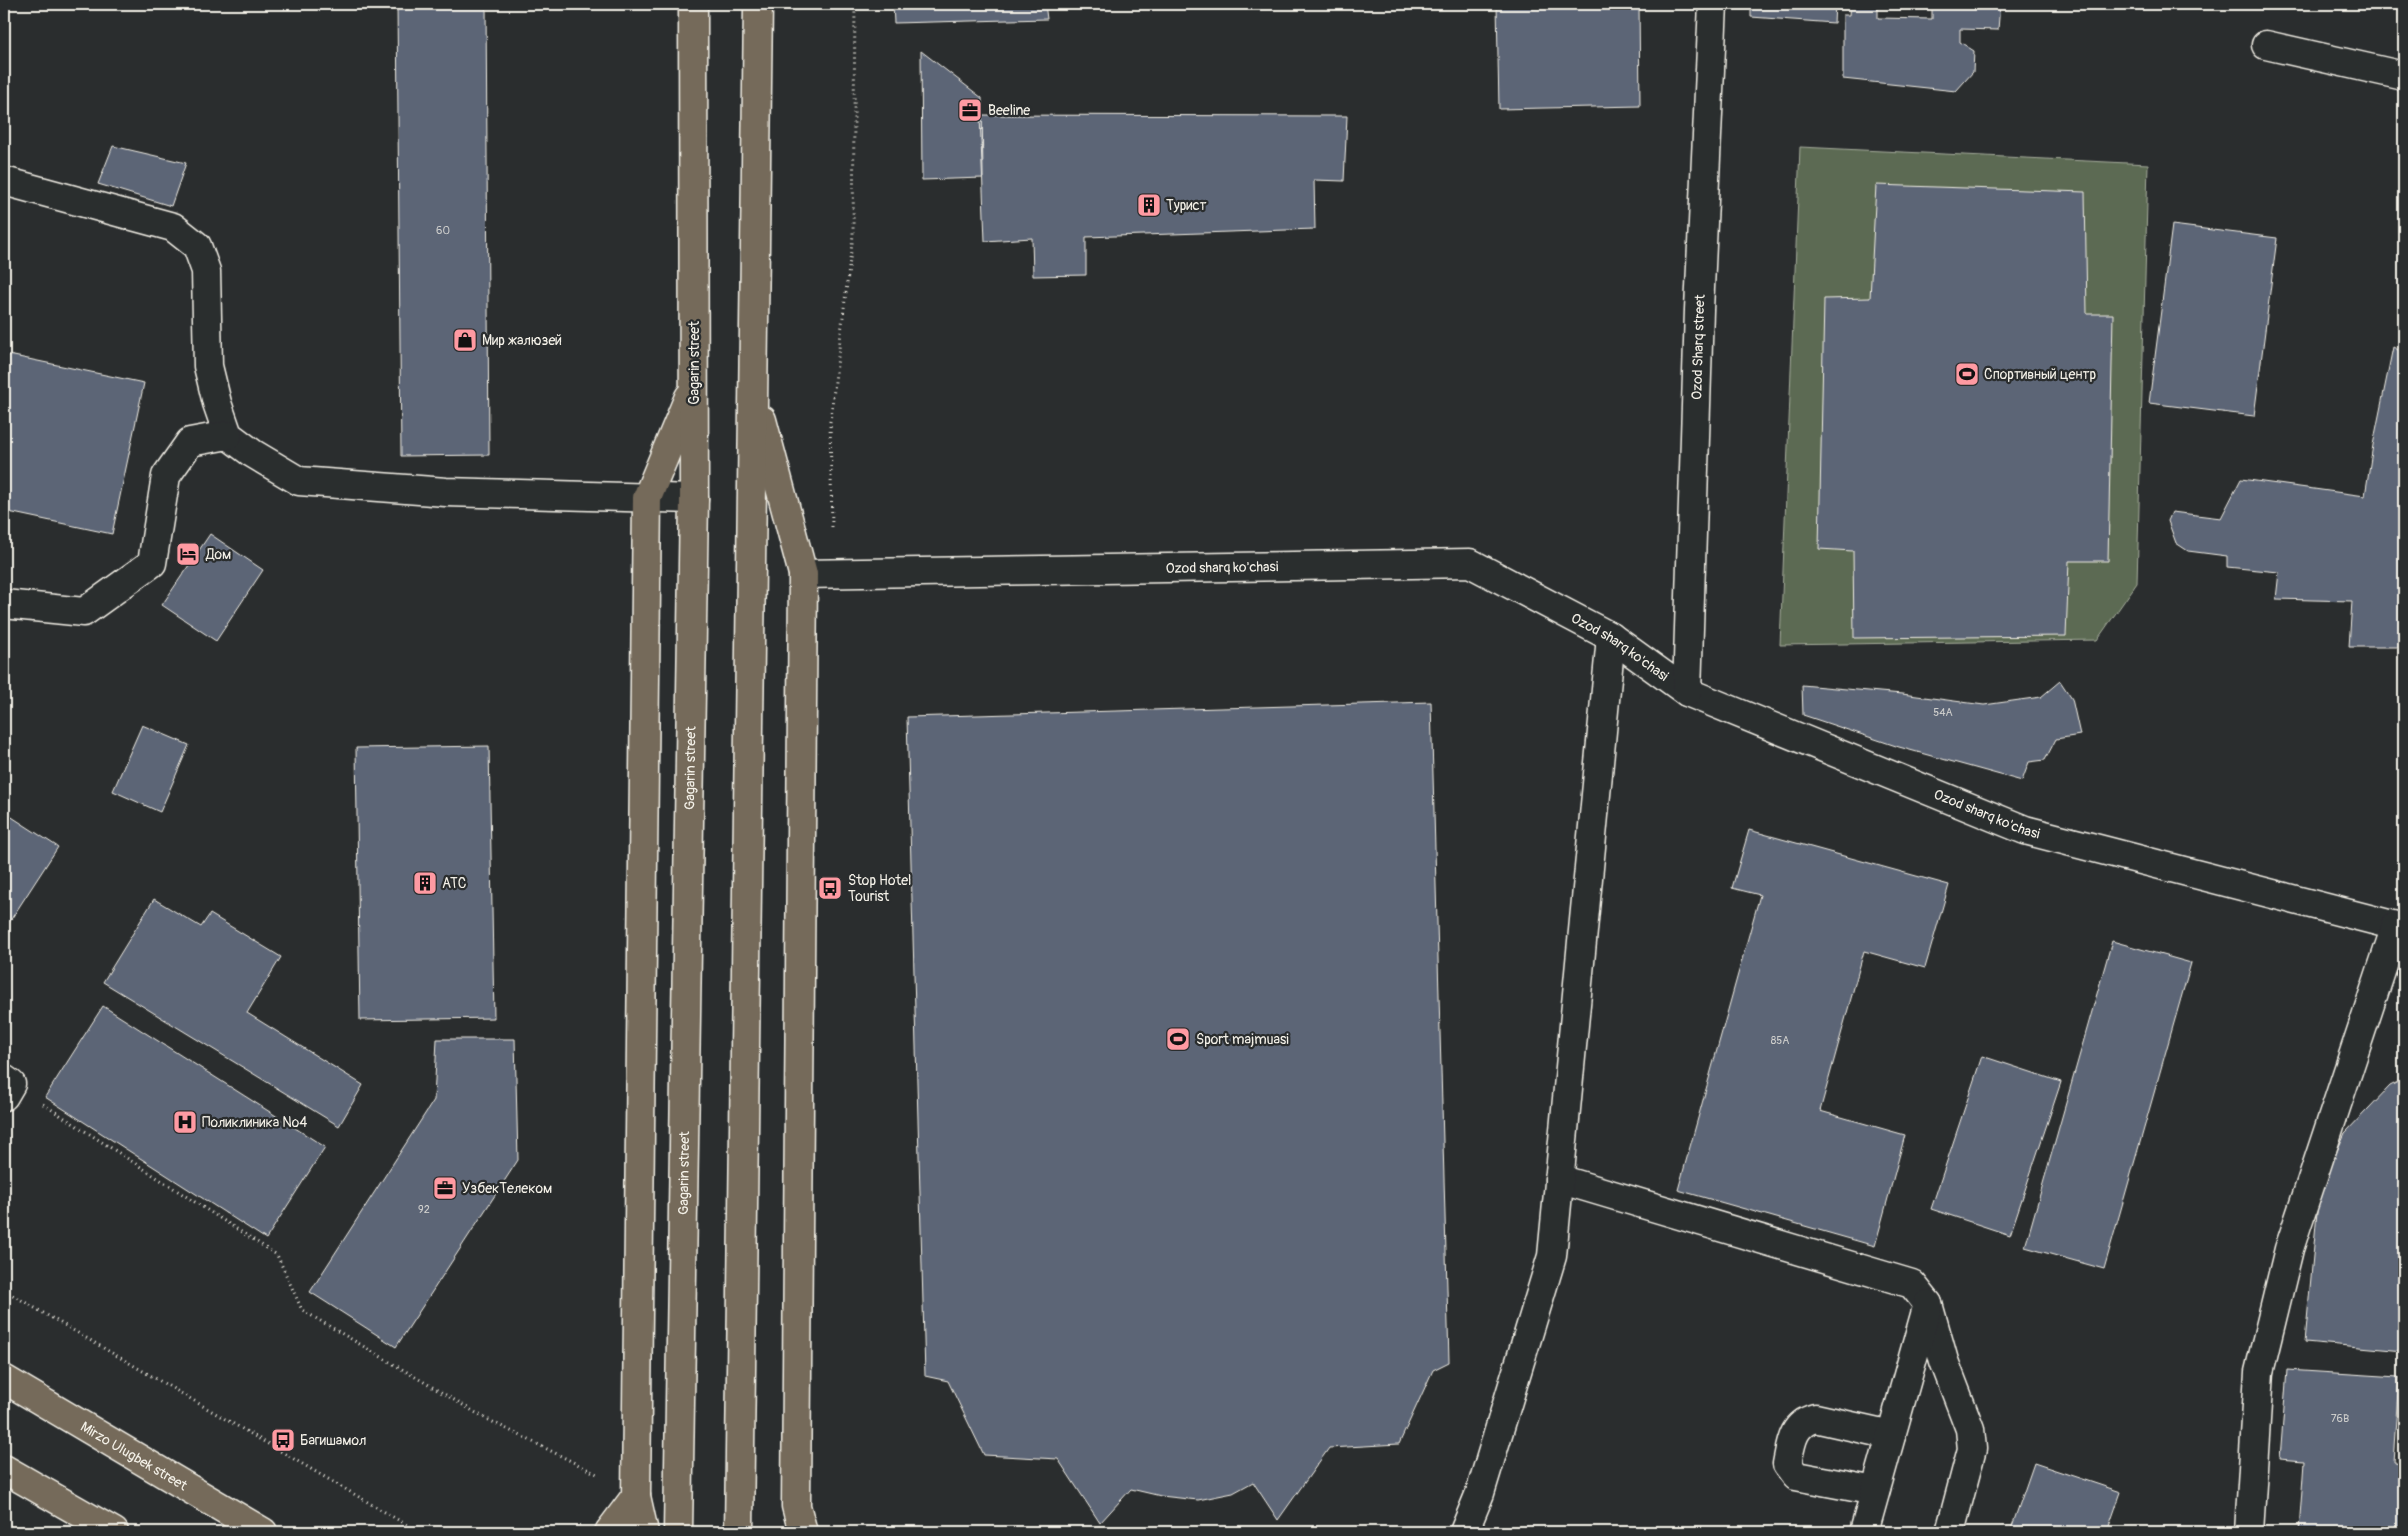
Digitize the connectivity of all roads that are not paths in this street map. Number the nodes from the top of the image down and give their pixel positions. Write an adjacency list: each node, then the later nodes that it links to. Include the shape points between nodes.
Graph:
1 (693, 4): 7 (main road, Gagarin street)
2 (758, 4): 8 (main road)
3 (1713, 4): 15 (street, Ozod Sharq street)
4 (2266, 45): 5 (street)
5 (2404, 76)
6 (4, 181): 9 (street, via 173,227 197,246 206,271 208,366)
7 (694, 384): 10 (main road); 11 (main road, Gagarin street)
8 (753, 388): 12 (main road); 31 (main road)
9 (228, 435): 10 (street, via 252,454 299,481 446,492); 13 (street, via 190,442 166,476 152,563 84,612)
10 (647, 498): 11 (street); 23 (main road)
11 (694, 499): 30 (main road, Gagarin street)
12 (803, 574): 14 (street, Ozod sharq ko'chasi, via 1470,563); 24 (main road)
13 (4, 604)
14 (1611, 637): 15 (street, Ozod sharq ko'chasi); 17 (street)
15 (1687, 692): 16 (street, Ozod sharq ko'chasi, via 2026,830)
16 (2400, 927): 37 (street, via 2279,1287 2259,1372)
17 (1559, 1179): 18 (street, via 1912,1284); 34 (street, via 1552,1256 1480,1492)
18 (1928, 1304): 20 (street); 36 (street, via 1944,1361 1970,1429 1972,1449)
19 (4, 1379): 26 (main road, Mirzo Ulugbek street)
20 (1891, 1435): 22 (street); 22 (street, via 1815,1418 1805,1421 1793,1434 1787,1464 1796,1476)
21 (4, 1469): 25 (main road)
22 (1875, 1491): 35 (street)
23 (636, 1496): 27 (main road); 28 (main road); 29 (main road)
24 (796, 1506): 32 (main road); 33 (main road)
25 (114, 1532)
26 (264, 1532)
27 (609, 1532)
28 (636, 1532)
29 (644, 1532)
30 (678, 1532)
31 (739, 1532)
32 (790, 1532)
33 (803, 1532)
34 (1464, 1532)
35 (1864, 1532)
36 (1950, 1532)
37 (2248, 1532)

